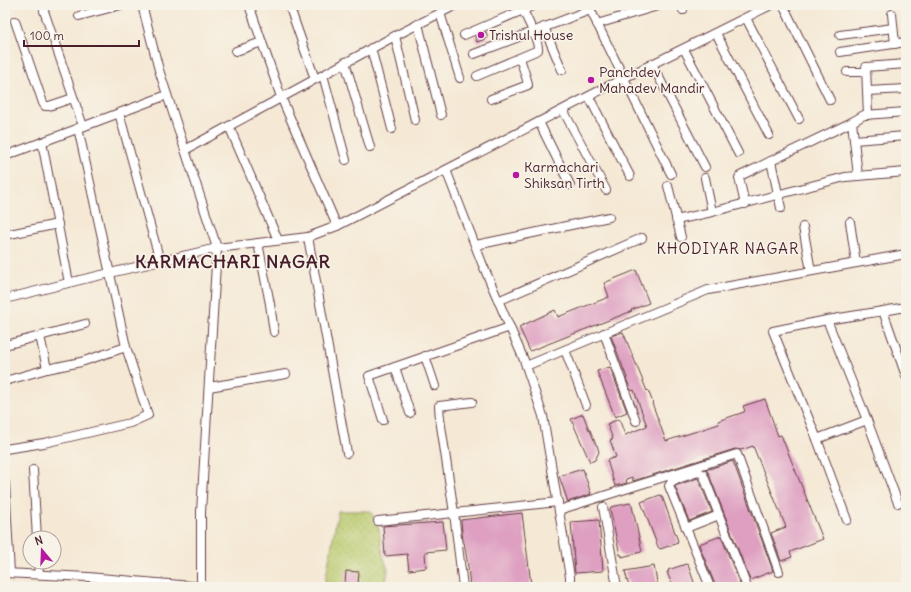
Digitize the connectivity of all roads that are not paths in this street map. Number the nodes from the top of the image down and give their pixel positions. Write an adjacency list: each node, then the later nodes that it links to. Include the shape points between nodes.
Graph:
1 (121, 5): 15 (street)
2 (142, 5): 49 (street)
3 (249, 5): 27 (street)
4 (289, 5): 46 (street)
5 (454, 5): 13 (street)
6 (535, 5): 11 (street)
7 (660, 5): 19 (street)
8 (771, 5): 16 (street)
9 (783, 5): 54 (street)
10 (589, 7): 19 (street); 20 (street)
11 (522, 8): 22 (street); 25 (street)
12 (44, 11): 52 (street)
13 (440, 13): 18 (street); 44 (street)
14 (892, 14): 21 (street)
15 (79, 16)
16 (746, 18): 23 (street); 60 (street)
17 (15, 21): 52 (street, via 42,103 49,106)
18 (418, 24): 26 (street); 58 (street)
19 (597, 24): 45 (street)
20 (544, 27): 22 (street); 39 (street)
21 (893, 28): 24 (street); 29 (street)
22 (533, 32): 34 (street); 35 (street, via 538,50)
23 (716, 33): 31 (street); 67 (street)
24 (840, 34)
25 (464, 35)
26 (395, 36): 30 (street); 61 (street)
27 (262, 42): 32 (street); 50 (street)
28 (906, 42): 29 (street)
29 (895, 44): 33 (street)
30 (371, 48): 36 (street); 66 (street)
31 (684, 49): 37 (street); 73 (street)
32 (236, 51)
33 (840, 52)
34 (474, 54)
35 (520, 58): 43 (street); 53 (street, via 528,85)
36 (345, 62): 42 (street); 71 (street)
37 (652, 64): 45 (street); 77 (street)
38 (906, 64): 41 (street, via 866,67)
39 (562, 70)
40 (847, 72): 41 (street)
41 (866, 72): 48 (street)
42 (323, 75): 46 (street); 75 (street)
43 (477, 76)
44 (460, 78)
45 (624, 78): 51 (street); 80 (street)
46 (315, 79): 50 (street)
47 (906, 89): 48 (street)
48 (867, 91): 59 (street)
49 (166, 94): 57 (street); 72 (street)
50 (281, 97): 64 (street); 95 (street)
51 (589, 97): 55 (street); 81 (street)
52 (73, 98): 65 (street)
53 (491, 99)
54 (830, 100)
55 (563, 110): 62 (street); 86 (street)
56 (906, 112): 59 (street)
57 (119, 113): 65 (street); 106 (street)
58 (441, 115)
59 (868, 115): 63 (street)
60 (799, 119)
61 (415, 120)
62 (539, 122): 78 (street); 84 (street)
63 (852, 122): 69 (street); 76 (street)
64 (230, 126): 72 (street); 101 (street)
65 (80, 127): 70 (street); 109 (street)
66 (392, 129)
67 (769, 135)
68 (906, 136): 69 (street)
69 (854, 140): 82 (street)
70 (42, 142): 74 (street); 94 (street)
71 (370, 147)
72 (185, 150): 104 (street)
73 (738, 153)
74 (5, 156)
75 (346, 160)
76 (771, 161): 87 (street); 88 (street, via 740,176)
77 (705, 167)
78 (446, 170): 95 (street); 103 (street)
79 (906, 172): 82 (street)
80 (671, 174)
81 (630, 176)
82 (858, 176): 87 (street, via 845,177)
83 (705, 178): 90 (street)
84 (570, 185)
85 (668, 186): 92 (street)
86 (606, 190)
87 (778, 195): 88 (street); 89 (street)
88 (745, 204): 90 (street)
89 (781, 208)
90 (712, 212): 92 (street)
91 (609, 217): 103 (street)
92 (676, 220): 99 (street)
93 (850, 222): 107 (street)
94 (58, 224): 97 (street); 110 (street)
95 (337, 226): 98 (street)
96 (803, 227): 108 (street)
97 (5, 235)
98 (308, 237): 101 (street); 141 (street)
99 (681, 237)
100 (642, 238): 112 (street)
101 (278, 240): 102 (street)
102 (258, 243): 104 (street); 118 (street)
103 (476, 245): 112 (street)
104 (218, 248): 106 (street); 132 (street)
105 (906, 254): 107 (street)
106 (160, 261): 109 (street)
107 (856, 263): 108 (street)
108 (811, 271): 119 (street, via 708,290)
109 (109, 273): 110 (street); 122 (street)
110 (69, 282): 111 (street)
111 (5, 299)
112 (498, 300): 117 (street)
113 (906, 307): 114 (street)
114 (883, 312): 115 (street); 129 (street)
115 (827, 320): 137 (street); 139 (street, via 773,331)
116 (85, 324): 120 (street)
117 (510, 327): 124 (street); 125 (street)
118 (274, 332)
119 (604, 334): 123 (street); 138 (street)
120 (40, 336): 121 (street); 127 (street)
121 (5, 345)
122 (126, 347): 127 (street, via 81,362); 140 (street, via 148,415 130,423 44,443)
123 (565, 350): 125 (street); 134 (street)
124 (425, 356): 126 (street); 131 (street)
125 (526, 366): 145 (street, via 543,416)
126 (395, 367): 135 (street); 136 (street, via 369,376)
127 (47, 369): 130 (street)
128 (286, 374): 132 (street)
129 (906, 376)
130 (5, 381)
131 (435, 386)
132 (209, 387): 158 (street, via 201,512)
133 (472, 402): 147 (street, via 439,406)
134 (586, 405)
135 (410, 413)
136 (383, 420)
137 (867, 420): 139 (street); 144 (street)
138 (636, 421)
139 (817, 439): 149 (street)
140 (5, 449)
141 (347, 453)
142 (33, 470): 152 (street)
143 (5, 482): 155 (street)
144 (898, 503)
145 (559, 506): 147 (street); 154 (street, via 737,454); 160 (street)
146 (603, 507): 161 (street)
147 (454, 513): 150 (street); 159 (street)
148 (719, 514): 151 (street); 151 (street, via 701,472 672,481 669,486); 163 (street)
149 (847, 520)
150 (378, 521)
151 (686, 528): 162 (street)
152 (37, 530)
153 (39, 570): 156 (street)
154 (779, 572)
155 (7, 573): 156 (street)
156 (39, 574): 157 (street)
157 (124, 583): 158 (street)
158 (201, 587)
159 (463, 587)
160 (570, 587)
161 (617, 587)
162 (710, 587)
163 (747, 587)

